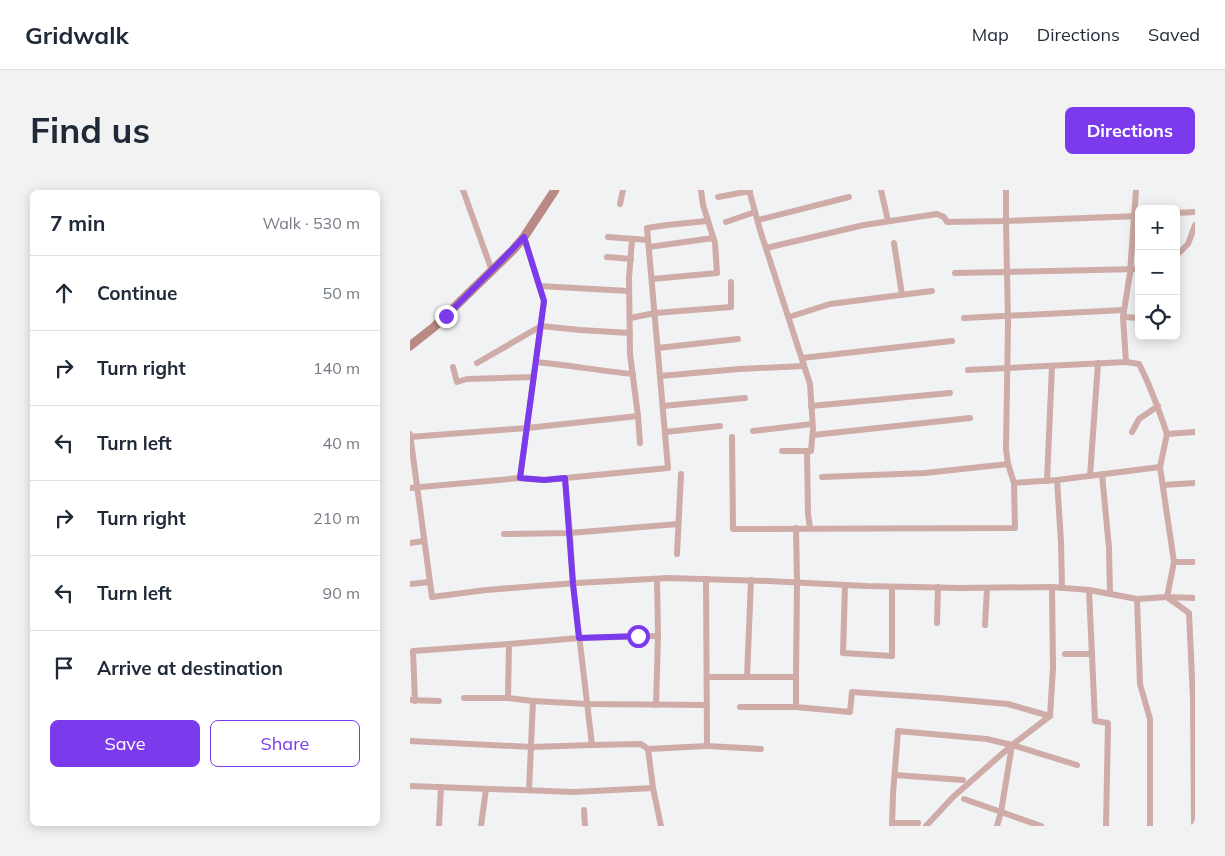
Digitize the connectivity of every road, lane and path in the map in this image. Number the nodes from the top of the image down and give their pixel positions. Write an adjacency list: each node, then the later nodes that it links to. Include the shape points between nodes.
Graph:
1 (463, 190): 36 (street)
2 (554, 190): 24 (main road)
3 (623, 190): 11 (street)
4 (701, 190): 18 (street)
5 (749, 190): 9 (street); 13 (street)
6 (883, 190): 19 (street)
7 (1006, 190): 20 (street)
8 (1136, 190): 12 (street)
9 (718, 197)
10 (849, 197): 17 (street)
11 (620, 204)
12 (1137, 205)
13 (755, 212): 17 (street); 21 (street)
14 (1195, 212): 15 (street)
15 (1180, 213)
16 (1135, 216): 20 (street)
17 (758, 220): 30 (street)
18 (707, 221): 26 (street); 28 (street, via 647,228)
19 (888, 221): 20 (street, via 937,214 947,222); 30 (street)
20 (1006, 221): 37 (street)
21 (726, 222)
22 (1195, 225): 31 (street, via 1188,244)
23 (1135, 231): 34 (street)
24 (524, 237): 36 (main road); 41 (street)
25 (608, 237): 27 (street)
26 (713, 238): 28 (street); 39 (street, via 717,273)
27 (632, 239): 28 (street); 33 (street)
28 (649, 243): 39 (street)
29 (894, 243): 44 (street)
30 (766, 248): 48 (street)
31 (1180, 252)
32 (607, 257): 33 (street)
33 (631, 258): 42 (street)
34 (1130, 269): 35 (street); 37 (street); 46 (street)
35 (1135, 269)
36 (492, 271): 56 (main road)
37 (1007, 272): 38 (street); 47 (street)
38 (955, 274)
39 (652, 279): 45 (street)
40 (731, 282): 45 (street, via 731,306)
41 (539, 286): 42 (street); 52 (street, via 544,301)
42 (629, 291): 50 (street)
43 (932, 291): 44 (street)
44 (902, 295): 48 (street, via 830,304)
45 (655, 313): 50 (street); 57 (street)
46 (1124, 314): 47 (street); 49 (street); 60 (street)
47 (1008, 316): 51 (street); 66 (street)
48 (789, 317): 58 (street)
49 (1135, 317)
50 (630, 318): 53 (street)
51 (964, 318)
52 (541, 326): 53 (street); 59 (street); 62 (street)
53 (630, 333): 68 (street)
54 (738, 339): 57 (street)
55 (952, 341): 58 (street)
56 (410, 346)
57 (658, 348): 69 (street)
58 (802, 358): 63 (street)
59 (536, 362): 68 (street); 70 (street)
60 (1126, 362): 61 (street); 75 (street, via 1140,364)
61 (1098, 363): 64 (street); 96 (street)
62 (477, 364)
63 (804, 366): 69 (street); 74 (street, via 810,384)
64 (1052, 366): 66 (street); 101 (street)
65 (453, 367): 70 (street, via 457,382)
66 (1008, 368): 67 (street); 92 (street)
67 (968, 370)
68 (633, 374): 76 (street)
69 (660, 376): 73 (street)
70 (534, 377): 80 (street)
71 (950, 393): 74 (street)
72 (744, 398): 73 (street)
73 (663, 406): 82 (street)
74 (811, 406): 78 (street)
75 (1158, 406): 83 (street, via 1138,419); 85 (street)
76 (638, 416): 80 (street); 89 (street)
77 (970, 418): 86 (street)
78 (812, 424): 81 (street); 86 (street)
79 (720, 426): 82 (street)
80 (527, 428): 87 (street); 98 (street)
81 (753, 430)
82 (665, 432): 99 (street, via 668,468)
83 (1132, 432)
84 (1195, 432): 85 (street)
85 (1167, 434): 93 (street)
86 (813, 435): 91 (street, via 811,451)
87 (410, 436): 105 (street)
88 (732, 437): 107 (street, via 733,529)
89 (640, 443)
90 (782, 451): 91 (street)
91 (807, 451): 108 (street)
92 (1008, 464): 97 (street, via 924,473); 102 (street)
93 (1160, 467): 95 (street); 104 (street)
94 (681, 474): 106 (street)
95 (1102, 474): 96 (street); 130 (street)
96 (1090, 476): 100 (street)
97 (822, 477)
98 (520, 478): 99 (street); 105 (street)
99 (565, 478): 109 (street)
100 (1057, 480): 101 (street); 128 (street)
101 (1047, 481): 102 (street)
102 (1014, 483): 108 (street, via 1015,528)
103 (1195, 483): 104 (street)
104 (1163, 485): 114 (street)
105 (413, 488): 111 (street)
106 (678, 524): 109 (street); 113 (street)
107 (796, 528): 108 (street); 120 (street)
108 (810, 528)
109 (570, 533): 110 (street); 122 (street)
110 (504, 534)
111 (424, 541): 112 (street); 119 (street)
112 (410, 543)
113 (677, 554)
114 (1174, 562): 115 (street); 131 (street)
115 (1195, 562)
116 (657, 579): 117 (street); 122 (street); 136 (street)
117 (706, 579): 118 (street); 142 (street)
118 (751, 580): 120 (street); 143 (street)
119 (430, 582): 121 (street); 122 (street, via 432,597)
120 (797, 582): 123 (street); 144 (street)
121 (410, 584)
122 (573, 584): 137 (street)
123 (844, 585): 124 (street); 124 (street, via 843,653 892,656)
124 (892, 587): 125 (street)
125 (938, 587): 127 (street); 134 (street)
126 (1052, 587): 127 (street); 128 (street); 156 (street)
127 (987, 588): 135 (street)
128 (1062, 588): 129 (street)
129 (1089, 590): 130 (street); 141 (street)
130 (1110, 594): 133 (street)
131 (1167, 596): 132 (street); 133 (street); 139 (street, via 1189,613)
132 (1195, 598)
133 (1137, 599): 185 (street, via 1140,684 1150,719)
134 (937, 623)
135 (985, 625)
136 (658, 636): 137 (street); 152 (street)
137 (579, 638): 138 (street); 151 (street)
138 (509, 644): 147 (street); 149 (street, via 413,651)
139 (1193, 652): 145 (street)
140 (1065, 654): 141 (street)
141 (1092, 654): 184 (street, via 1094,721 1108,723)
142 (707, 677): 143 (street); 153 (street)
143 (747, 677): 144 (street)
144 (796, 677): 155 (street)
145 (1194, 688): 186 (street)
146 (464, 698): 147 (street)
147 (508, 698): 148 (street)
148 (533, 700): 151 (street); 161 (street)
149 (412, 701): 150 (street)
150 (439, 701)
151 (587, 704): 152 (street); 158 (street)
152 (656, 705): 153 (street)
153 (707, 705): 160 (street)
154 (740, 707): 155 (street)
155 (796, 707): 156 (street, via 850,712 852,692 1008,704)
156 (1050, 716): 159 (street)
157 (410, 741): 161 (street)
158 (592, 745): 161 (street); 162 (street, via 641,744)
159 (1012, 745): 164 (street); 165 (street, via 987,739 898,731); 174 (street); 181 (street)
160 (708, 746): 162 (street); 163 (street)
161 (531, 747): 171 (street)
162 (648, 749): 169 (street)
163 (761, 749)
164 (1077, 764)
165 (894, 775): 166 (street); 176 (street)
166 (963, 780)
167 (410, 786): 168 (street)
168 (441, 787): 170 (street); 177 (street)
169 (653, 788): 171 (street, via 574,792); 180 (street)
170 (486, 789): 171 (street); 178 (street)
171 (529, 790)
172 (964, 799): 174 (street)
173 (584, 810): 179 (street)
174 (1001, 812): 182 (street); 183 (street)
175 (918, 823): 176 (street)
176 (892, 824)
177 (439, 826)
178 (481, 826)
179 (585, 826)
180 (661, 826)
181 (926, 826)
182 (996, 826)
183 (1041, 826)
184 (1106, 826)
185 (1150, 826)
186 (1194, 826)

